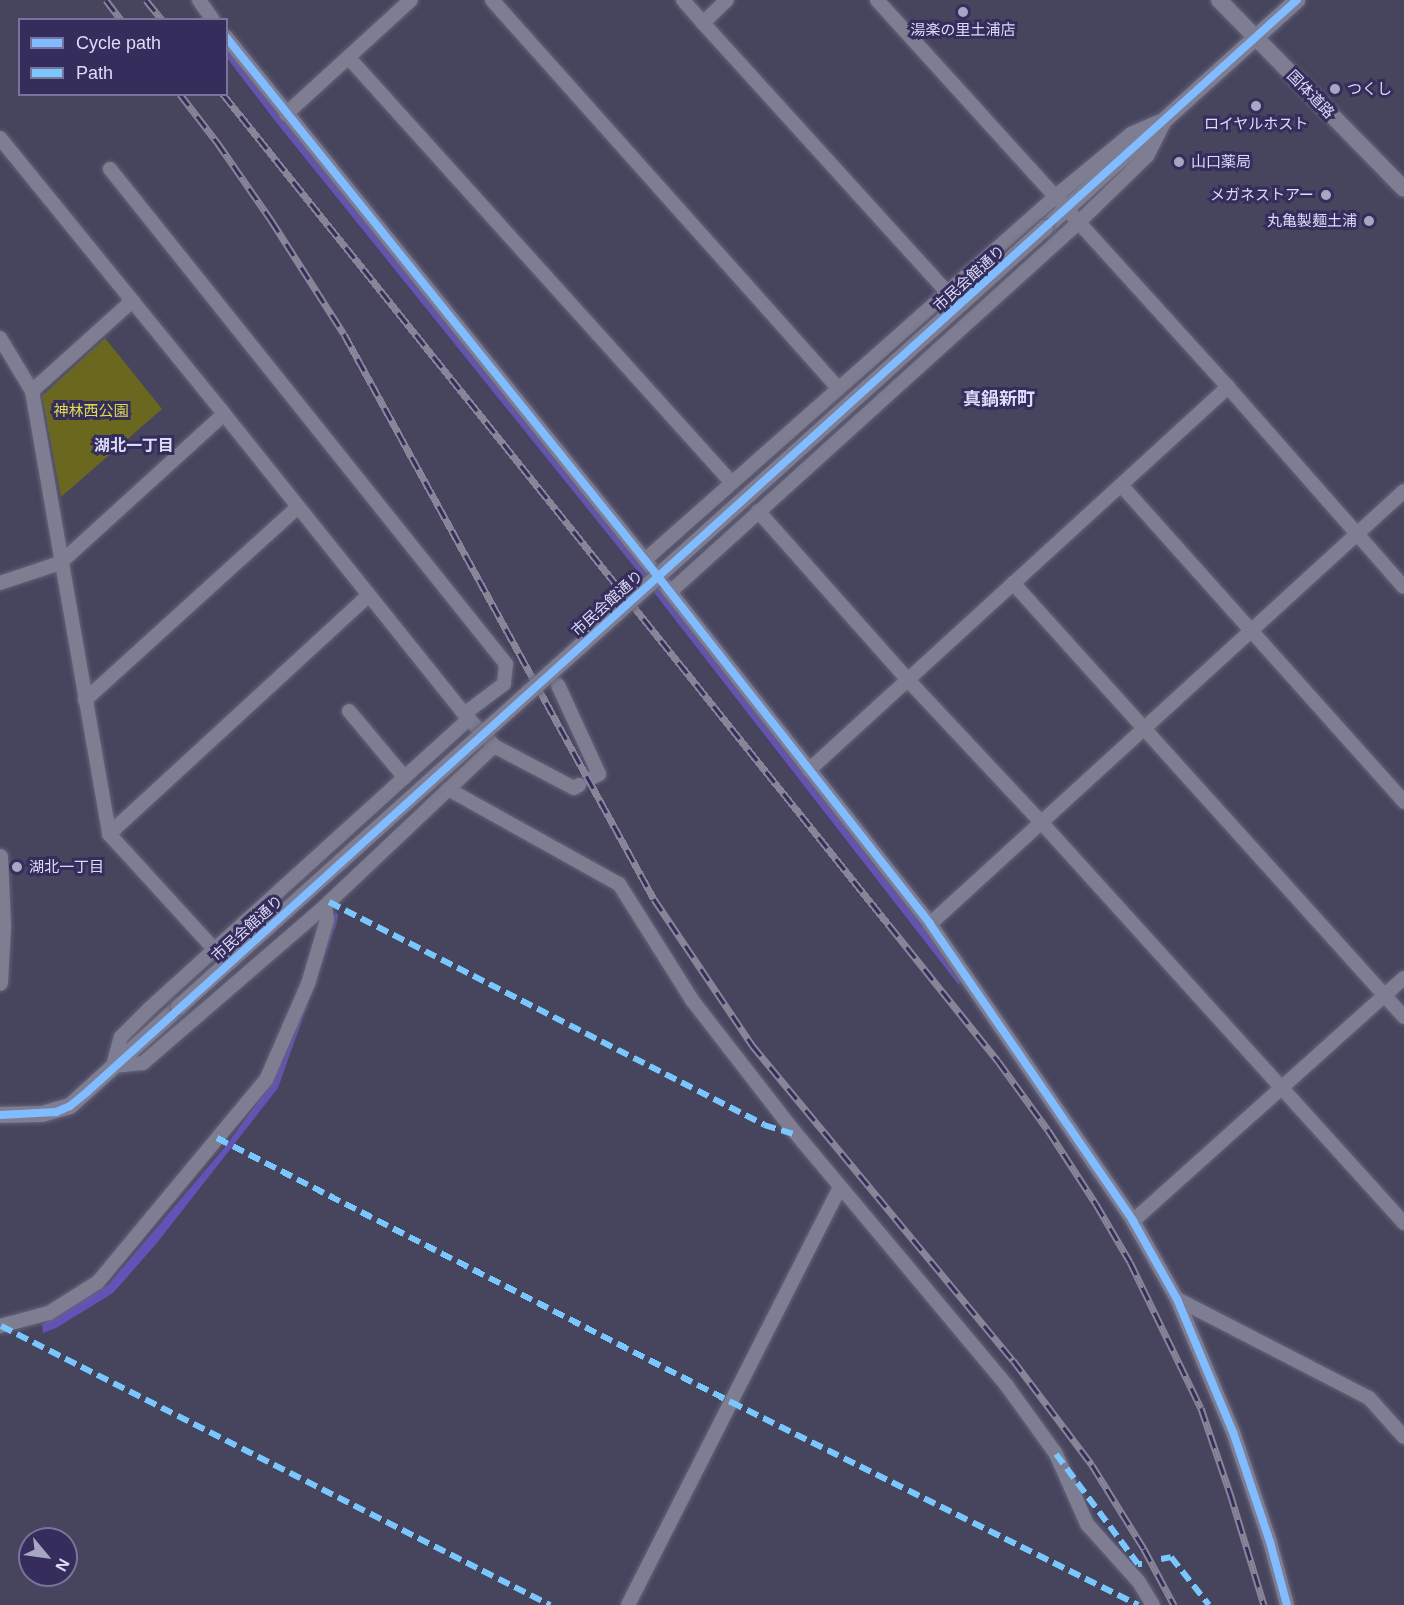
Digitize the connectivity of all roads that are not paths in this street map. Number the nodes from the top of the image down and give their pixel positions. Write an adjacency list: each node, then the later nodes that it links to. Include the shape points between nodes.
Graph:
1 (199, 0): 9 (street)
2 (411, 0): 13 (street)
3 (492, 0): 25 (street)
4 (683, 0): 10 (street)
5 (728, 0): 10 (street)
6 (877, 0): 19 (street)
7 (1219, 0): 11 (street, 国体道路)
8 (1297, 0): 11 (street, 市民会館通り)
9 (212, 18)
10 (704, 22): 21 (street)
11 (1256, 38): 15 (street, 市民会館通り); 18 (street, 国体道路)
12 (228, 40): 14 (street)
13 (349, 58): 14 (street); 28 (street)
14 (286, 114): 34 (street)
15 (1167, 118): 19 (street, 市民会館通り); 20 (street, via 1147,156)
16 (0, 138): 22 (street)
17 (110, 169): 46 (street, via 506,664 504,684)
18 (1404, 189)
19 (1060, 203): 20 (street); 21 (street); 65 (street, 市民会館通り, bridge, via 1045,228)
20 (1078, 222): 24 (street); 32 (street)
21 (948, 293): 25 (street)
22 (132, 301): 26 (street); 27 (street)
23 (0, 338): 26 (street)
24 (1228, 387): 29 (street); 33 (street)
25 (839, 389): 28 (street)
26 (32, 391): 35 (street)
27 (224, 414): 31 (street); 35 (street)
28 (732, 483): 34 (street)
29 (1121, 484): 37 (street); 41 (street)
30 (1404, 491): 33 (street)
31 (298, 507): 40 (street); 44 (street)
32 (758, 511): 39 (street); 42 (street)
33 (1357, 534): 38 (street); 41 (street)
34 (645, 560): 39 (street)
35 (60, 563): 36 (street); 44 (street)
36 (0, 583)
37 (1013, 583): 42 (street); 47 (street)
38 (1404, 587)
39 (670, 592): 49 (street)
40 (368, 596): 46 (street); 56 (street)
41 (1251, 630): 47 (street); 54 (street)
42 (908, 680): 49 (street); 55 (street)
43 (558, 685): 50 (street, via 599,774)
44 (85, 700): 56 (street)
45 (349, 711): 51 (street)
46 (466, 716): 48 (street); 51 (street)
47 (1145, 727): 55 (street); 63 (street)
48 (494, 746): 52 (street, via 574,788); 53 (street)
49 (809, 770): 59 (street)
50 (593, 777)
51 (405, 778): 60 (street)
52 (579, 785)
53 (448, 789): 58 (street); 68 (street, via 619,884 692,1000)
54 (1404, 802)
55 (1041, 822): 59 (street); 66 (street)
56 (109, 834): 60 (street)
57 (0, 857): 62 (street)
58 (325, 906): 65 (street, via 143,1063); 72 (street, via 327,920 308,984 266,1080 98,1282 50,1313)
59 (930, 924): 69 (street)
60 (214, 949): 65 (street, via 121,1037)
61 (1404, 978): 63 (street)
62 (0, 982)
63 (1384, 996): 64 (street); 66 (street)
64 (1404, 1017)
65 (113, 1066): 67 (street, 市民会館通り, via 70,1106 42,1114)
66 (1281, 1089): 69 (street); 70 (street)
67 (0, 1115)
68 (840, 1188): 74 (street); 75 (street, via 1006,1386 1056,1454 1087,1524 1139,1582)
69 (1133, 1221): 71 (street)
70 (1404, 1224)
71 (1177, 1299): 73 (street, via 1369,1398); 76 (street, via 1233,1432)
72 (0, 1326)
73 (1404, 1437)
74 (628, 1605)
75 (1153, 1605)
76 (1287, 1605)

